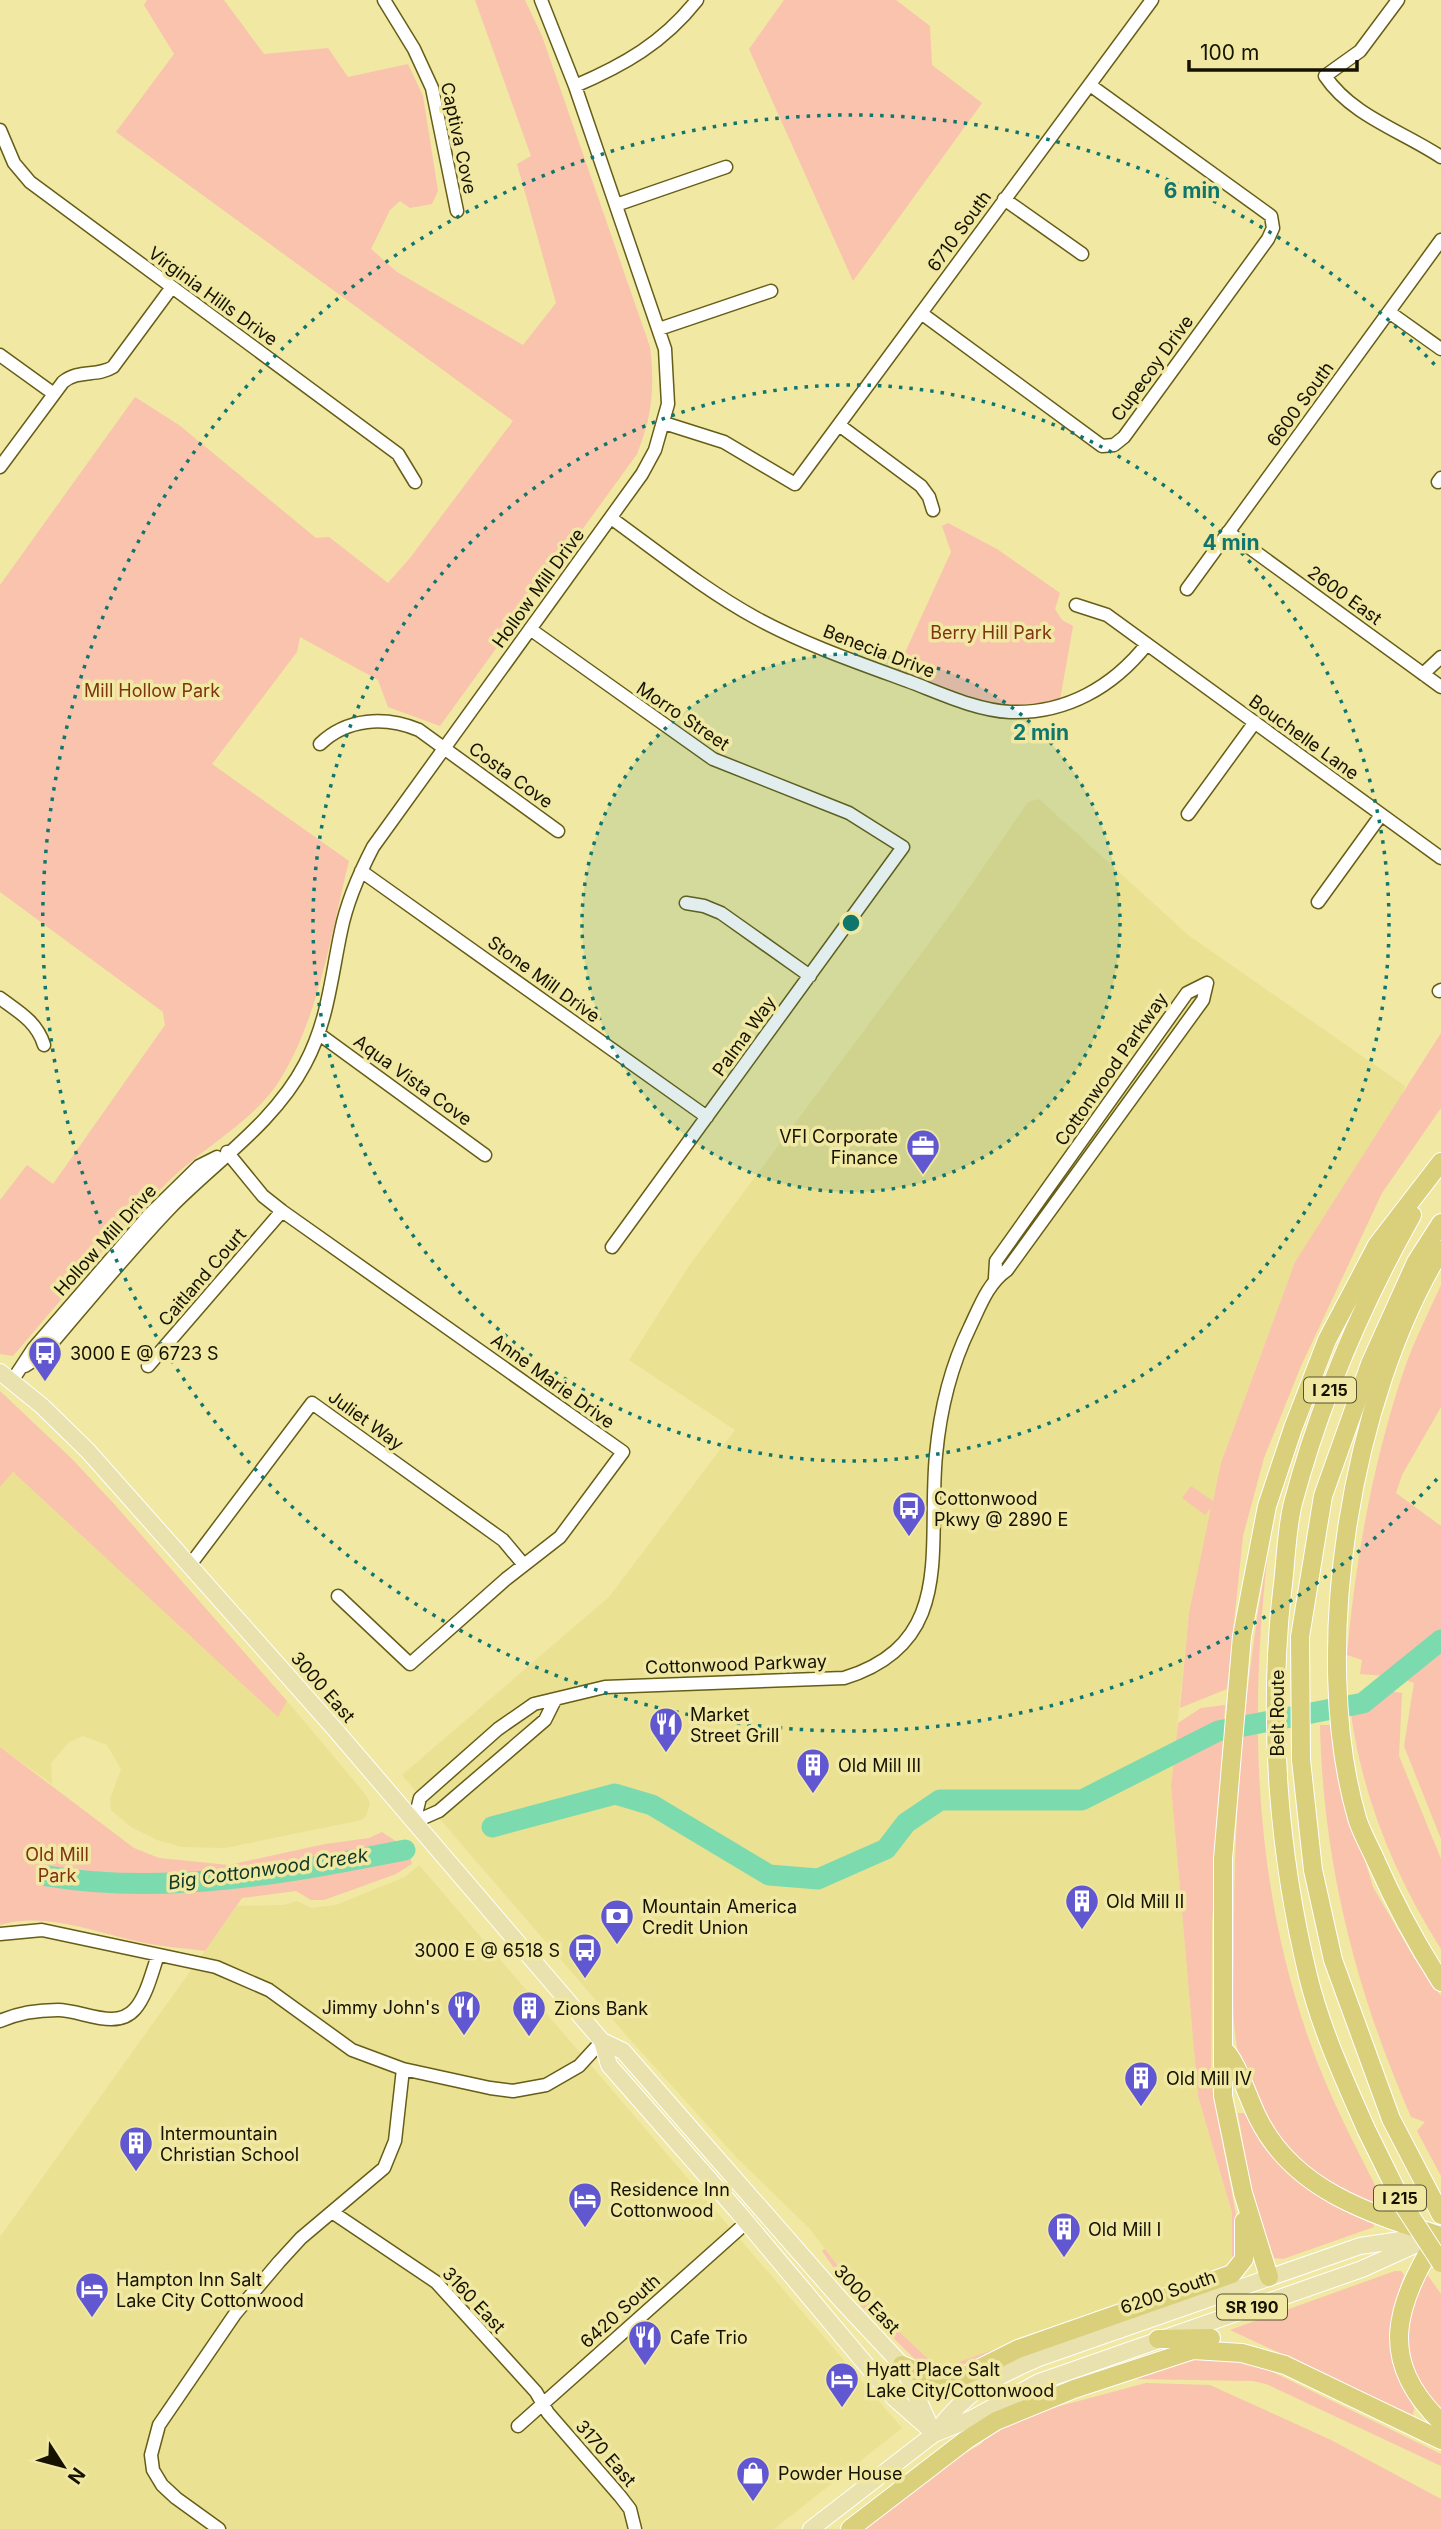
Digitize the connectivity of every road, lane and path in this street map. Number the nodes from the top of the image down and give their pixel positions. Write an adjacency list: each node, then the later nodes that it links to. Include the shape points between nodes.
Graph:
1 (384, 0): 13 (street, Captiva Cove, via 414,49 439,108)
2 (541, 0): 7 (street, Hollow Mill Drive)
3 (697, 0): 7 (street, via 649,49)
4 (1152, 0): 6 (street, 6710 South)
5 (1398, 0): 9 (street, via 1360,51 1325,76 1343,97 1376,121)
6 (1090, 85): 11 (street, 6710 South); 19 (street, Cupecoy Drive, via 1270,216 1273,228 1124,437 1114,445 1102,446)
7 (575, 86): 12 (street, Hollow Mill Drive)
8 (0, 130): 16 (street, Virginia Hills Drive, via 14,163 30,183)
9 (1441, 156)
10 (726, 167): 12 (street)
11 (1004, 199): 15 (street); 19 (street, 6710 South)
12 (616, 205): 20 (street, Hollow Mill Drive)
13 (457, 211)
14 (1441, 240): 18 (street, 6600 South)
15 (1082, 254)
16 (172, 287): 23 (street, via 113,367 70,376); 27 (street, Virginia Hills Drive, via 398,454)
17 (771, 291): 20 (street)
18 (1389, 312): 21 (street); 30 (street, 6600 South)
19 (920, 313): 25 (street, 6710 South)
20 (659, 330): 24 (street, Hollow Mill Drive, via 668,368)
21 (1441, 349)
22 (0, 355): 23 (street)
23 (54, 394): 26 (street)
24 (664, 423): 25 (street, 6710 South, via 724,443 794,484); 29 (street, Hollow Mill Drive, via 642,474)
25 (839, 425): 28 (street, via 921,486)
26 (0, 467)
27 (415, 482)
28 (933, 510)
29 (611, 518): 33 (street, Hollow Mill Drive); 34 (street, Benecia Drive, via 731,604 777,629 986,709 1032,711 1082,699 1123,671)
30 (1228, 532): 31 (street, 6600 South); 36 (street, 2600 East)
31 (1187, 589)
32 (1076, 604): 34 (street, Bouchelle Lane, via 1107,615)
33 (530, 629): 40 (street, Hollow Mill Drive); 44 (street, Morro Street, via 713,759 849,813)
34 (1147, 644): 38 (street, Bouchelle Lane)
35 (1441, 657): 36 (street)
36 (1423, 674): 37 (street, 2600 East)
37 (1441, 687)
38 (1255, 722): 41 (street); 42 (street, Bouchelle Lane)
39 (320, 744): 40 (street, Costa Cove, via 345,726 385,720 419,730)
40 (443, 747): 43 (street, Costa Cove); 46 (street, Hollow Mill Drive)
41 (1188, 814)
42 (1381, 815): 45 (street, Bouchelle Lane); 47 (street)
43 (558, 831)
44 (903, 847): 49 (street, Palma Way)
45 (1441, 858)
46 (361, 871): 51 (street, Hollow Mill Drive, via 341,929); 53 (street, Stone Mill Drive)
47 (1318, 902)
48 (686, 903): 49 (street, via 721,913)
49 (810, 976): 53 (street, Palma Way)
50 (0, 998): 52 (street, via 30,1019)
51 (319, 1034): 54 (street, Hollow Mill Drive, via 291,1088 252,1132); 55 (street, Aqua Vista Cove)
52 (44, 1045)
53 (707, 1117): 59 (street, Palma Way)
54 (227, 1152): 57 (street, Anne Marie Drive); 63 (street, Hollow Mill Drive, via 158,1222 40,1356)
55 (485, 1155)
56 (1441, 1162): 76 (highway, via 1377,1245 1328,1340 1267,1506 1242,1636 1229,1760 1223,1859); 83 (highway, Belt Route / I 215, bridge, via 1340,1356 1292,1505 1277,1637 1277,1759 1288,1874 1308,1977 1335,2058 1366,2129 1404,2206)
57 (282, 1212): 62 (street, Caitland Court); 65 (street, Anne Marie Drive, via 623,1452 560,1537)
58 (1441, 1223): 80 (highway, Belt Route / I 215, via 1416,1262 1370,1364 1323,1496 1300,1637 1301,1760 1313,1870 1333,1960 1391,2119)
59 (612, 1247)
60 (1441, 1250): 69 (highway, via 1407,1320 1367,1435 1352,1503 1336,1644 1343,1755 1357,1820)
61 (995, 1278): 61 (street, Cottonwood Parkway, via 1007,1270 1203,1000 1207,983 1187,993 1088,1128 996,1261); 67 (street, Cottonwood Parkway, via 963,1341 942,1413 933,1490 929,1598 919,1621 890,1658 844,1678 640,1684 605,1687)
62 (148, 1366)
63 (6, 1376): 64 (main road, 3000 East, via 66,1428)
64 (190, 1565): 65 (street, Juliet Way, via 312,1403 502,1540); 68 (main road, 3000 East)
65 (524, 1565): 66 (street, Anne Marie Drive, via 410,1664)
66 (338, 1596)
67 (555, 1700): 68 (street, via 545,1720 439,1811); 68 (street, Cottonwood Parkway, via 534,1704 498,1729 420,1798)
68 (414, 1822): 75 (main road, 3000 East)
69 (1407, 1928): 72 (highway); 73 (highway)
70 (0, 1934): 71 (street, via 42,1930)
71 (158, 1955): 74 (street, via 140,2002 123,2018 61,2010); 77 (street, via 244,1977 352,2050)
72 (1441, 1972)
73 (1441, 1982)
74 (0, 2021)
75 (603, 2041): 77 (street, via 563,2078 513,2091); 81 (main road, 3000 East, via 609,2065); 86 (main road, 3000 East, via 623,2050)
76 (1223, 2049): 78 (highway, via 1223,2096); 82 (highway, via 1233,2057 1262,2126 1298,2171 1337,2199)
77 (403, 2069): 79 (street, via 391,2156 373,2179)
78 (1242, 2193): 84 (highway); 86 (highway, via 1244,2259 1232,2274 1018,2349 958,2379 936,2380)
79 (332, 2212): 89 (street, 3160 East, via 436,2282); 94 (street, via 301,2238 235,2314 165,2415 153,2440 153,2470 162,2485)
80 (1441, 2215)
81 (747, 2222): 89 (street, 6420 South); 92 (main road, 3000 East, via 894,2398)
82 (1440, 2234): 84 (main road, 6200 South / SR 190, via 1360,2246); 85 (main road, 6200 South / SR 190, via 1362,2269); 90 (highway, via 1411,2280 1399,2315 1399,2341 1413,2391)
83 (1441, 2263)
84 (1269, 2277): 88 (main road, 6200 South / SR 190)
85 (1158, 2339): 87 (highway, via 1224,2338 1251,2346); 92 (main road, 6200 South / SR 190, via 1050,2377)
86 (902, 2365): 88 (main road, via 926,2385 942,2390); 92 (main road, 3000 East)
87 (1285, 2365): 93 (highway); 97 (highway, via 1242,2353 1193,2350 1074,2389 1012,2413 981,2431)
88 (1002, 2374): 92 (main road, 6200 South / SR 190, via 957,2403)
89 (543, 2403): 91 (street, 6420 South); 95 (street, 3170 East, via 630,2509)
90 (1441, 2422)
91 (518, 2426)
92 (934, 2434): 96 (main road, 6200 South / SR 190)
93 (1441, 2441)
94 (219, 2529)
95 (635, 2529)
96 (811, 2529)
97 (850, 2529)

